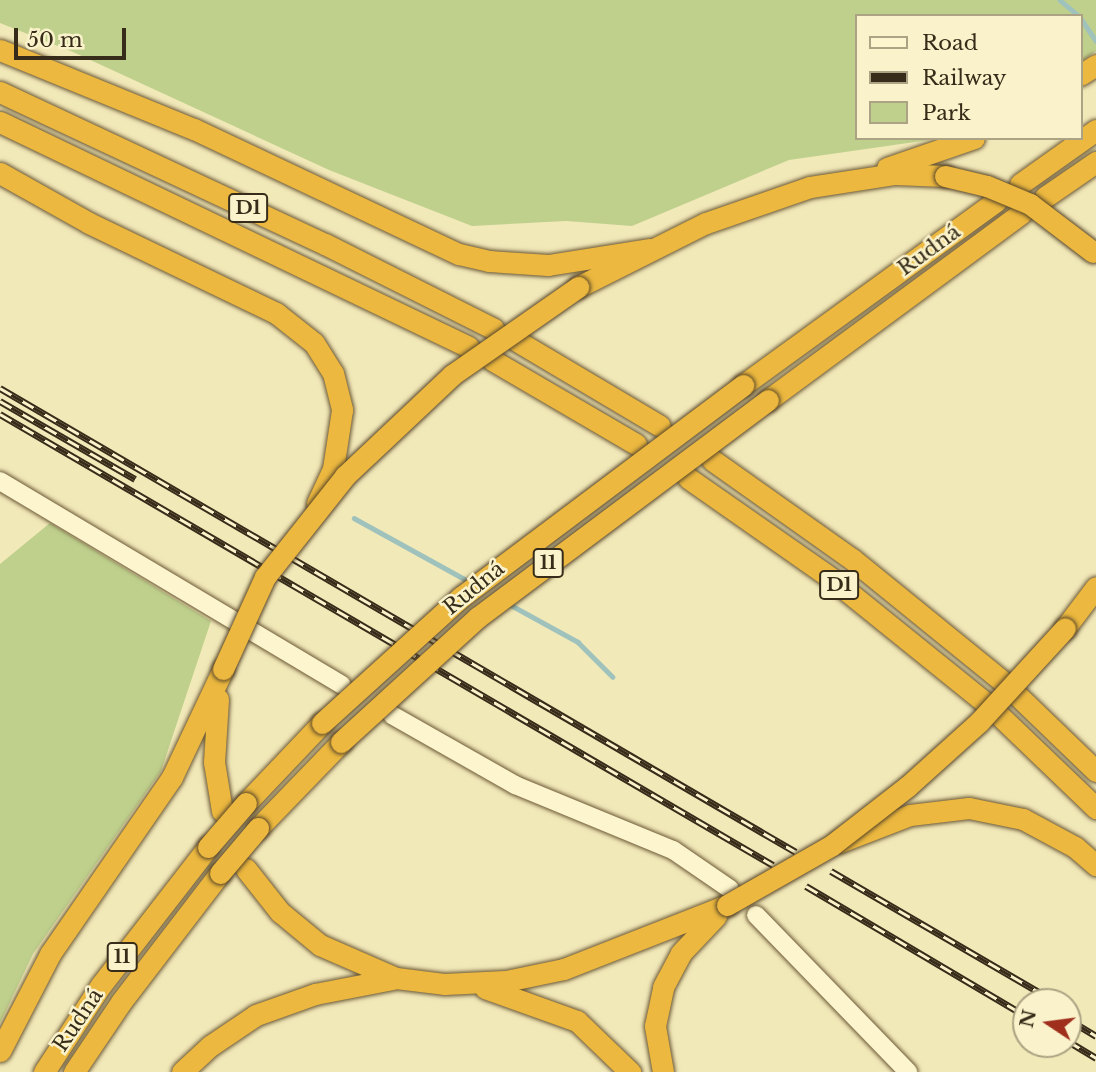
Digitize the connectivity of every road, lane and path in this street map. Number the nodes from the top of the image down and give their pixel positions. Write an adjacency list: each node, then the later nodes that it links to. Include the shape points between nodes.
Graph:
1 (0, 50): 13 (highway, via 194,130 459,254 520,265 569,263)
2 (0, 92): 15 (highway, D1)
3 (0, 122): 17 (highway, D1)
4 (968, 140): 8 (highway)
5 (1082, 140): 9 (highway)
6 (1096, 162): 10 (highway)
7 (0, 173): 24 (highway, via 89,223 276,313 314,343 340,391 337,452)
8 (849, 179): 13 (highway, via 734,211); 14 (highway, bridge, via 895,174 945,176 987,186 1030,204)
9 (1020, 184)
10 (1045, 197)
11 (996, 201): 45 (highway, Rudná / 11, bridge, via 461,597 322,723 208,847 102,985)
12 (1022, 213): 46 (highway, Rudná / 11, bridge, via 478,617 341,742 258,828 121,1002)
13 (649, 249): 24 (highway, bridge, via 578,288 452,375 370,450)
14 (1095, 253)
15 (494, 328)
16 (517, 341): 19 (highway)
17 (469, 347)
18 (492, 360): 20 (highway)
19 (660, 426)
20 (636, 444)
21 (712, 460): 27 (highway, D1, via 852,559)
22 (688, 478): 30 (highway, D1, via 832,579)
23 (0, 481): 28 (street)
24 (311, 516): 26 (highway, bridge, via 265,577)
25 (1096, 587): 36 (highway, bridge, via 1013,688 945,755)
26 (223, 669): 35 (highway, via 214,736); 44 (highway, via 172,777 50,954)
27 (1002, 681)
28 (342, 685)
29 (1019, 698): 33 (highway)
30 (983, 701)
31 (393, 715): 39 (street, via 515,785 673,850)
32 (1001, 717): 34 (highway)
33 (1096, 771)
34 (1096, 808)
35 (222, 811)
36 (832, 845): 37 (highway, via 932,810 990,810 1041,827); 39 (highway, bridge)
37 (1096, 865)
38 (246, 869): 42 (highway, via 299,930 342,957)
39 (728, 897): 41 (highway)
40 (756, 915): 50 (street)
41 (691, 928): 43 (highway, via 565,969); 49 (highway, via 658,1006 655,1026)
42 (396, 978): 43 (highway); 47 (highway, via 315,994 256,1015 210,1046)
43 (473, 984): 48 (highway, via 577,1021)
44 (0, 1051)
45 (44, 1072)
46 (74, 1072)
47 (182, 1072)
48 (629, 1072)
49 (663, 1072)
50 (908, 1072)

